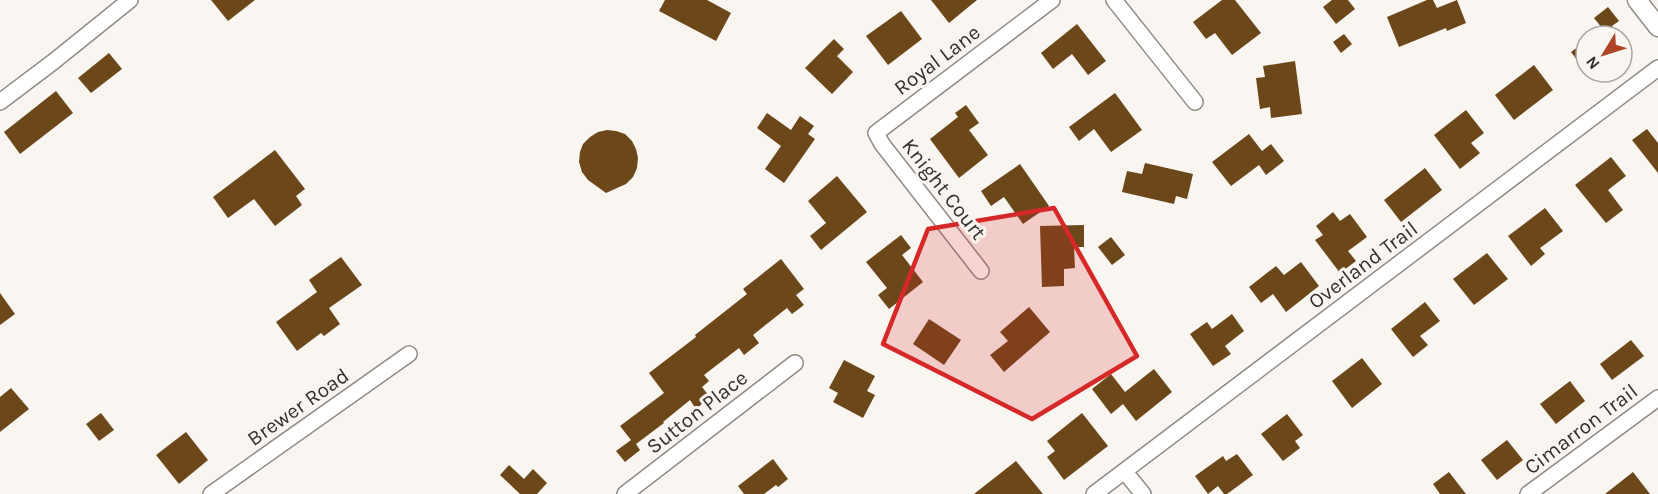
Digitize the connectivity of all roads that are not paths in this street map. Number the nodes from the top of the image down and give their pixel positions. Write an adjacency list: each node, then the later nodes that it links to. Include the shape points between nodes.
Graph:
1 (130, 0): 7 (street)
2 (1052, 0): 9 (street, Royal Lane)
3 (1114, 0): 8 (street)
4 (1637, 0): 5 (street)
5 (1658, 27)
6 (1658, 68): 14 (street, Overland Trail)
7 (0, 102)
8 (1195, 102)
9 (876, 133): 10 (street, Knight Court)
10 (981, 271)
11 (408, 354): 15 (street, Brewer Road)
12 (795, 363): 16 (street, Sutton Place)
13 (1658, 398): 19 (street, Cimarron Trail)
14 (1125, 472): 17 (street, Overland Trail); 18 (street)
15 (211, 494)
16 (625, 494)
17 (1094, 494)
18 (1143, 494)
19 (1528, 494)

